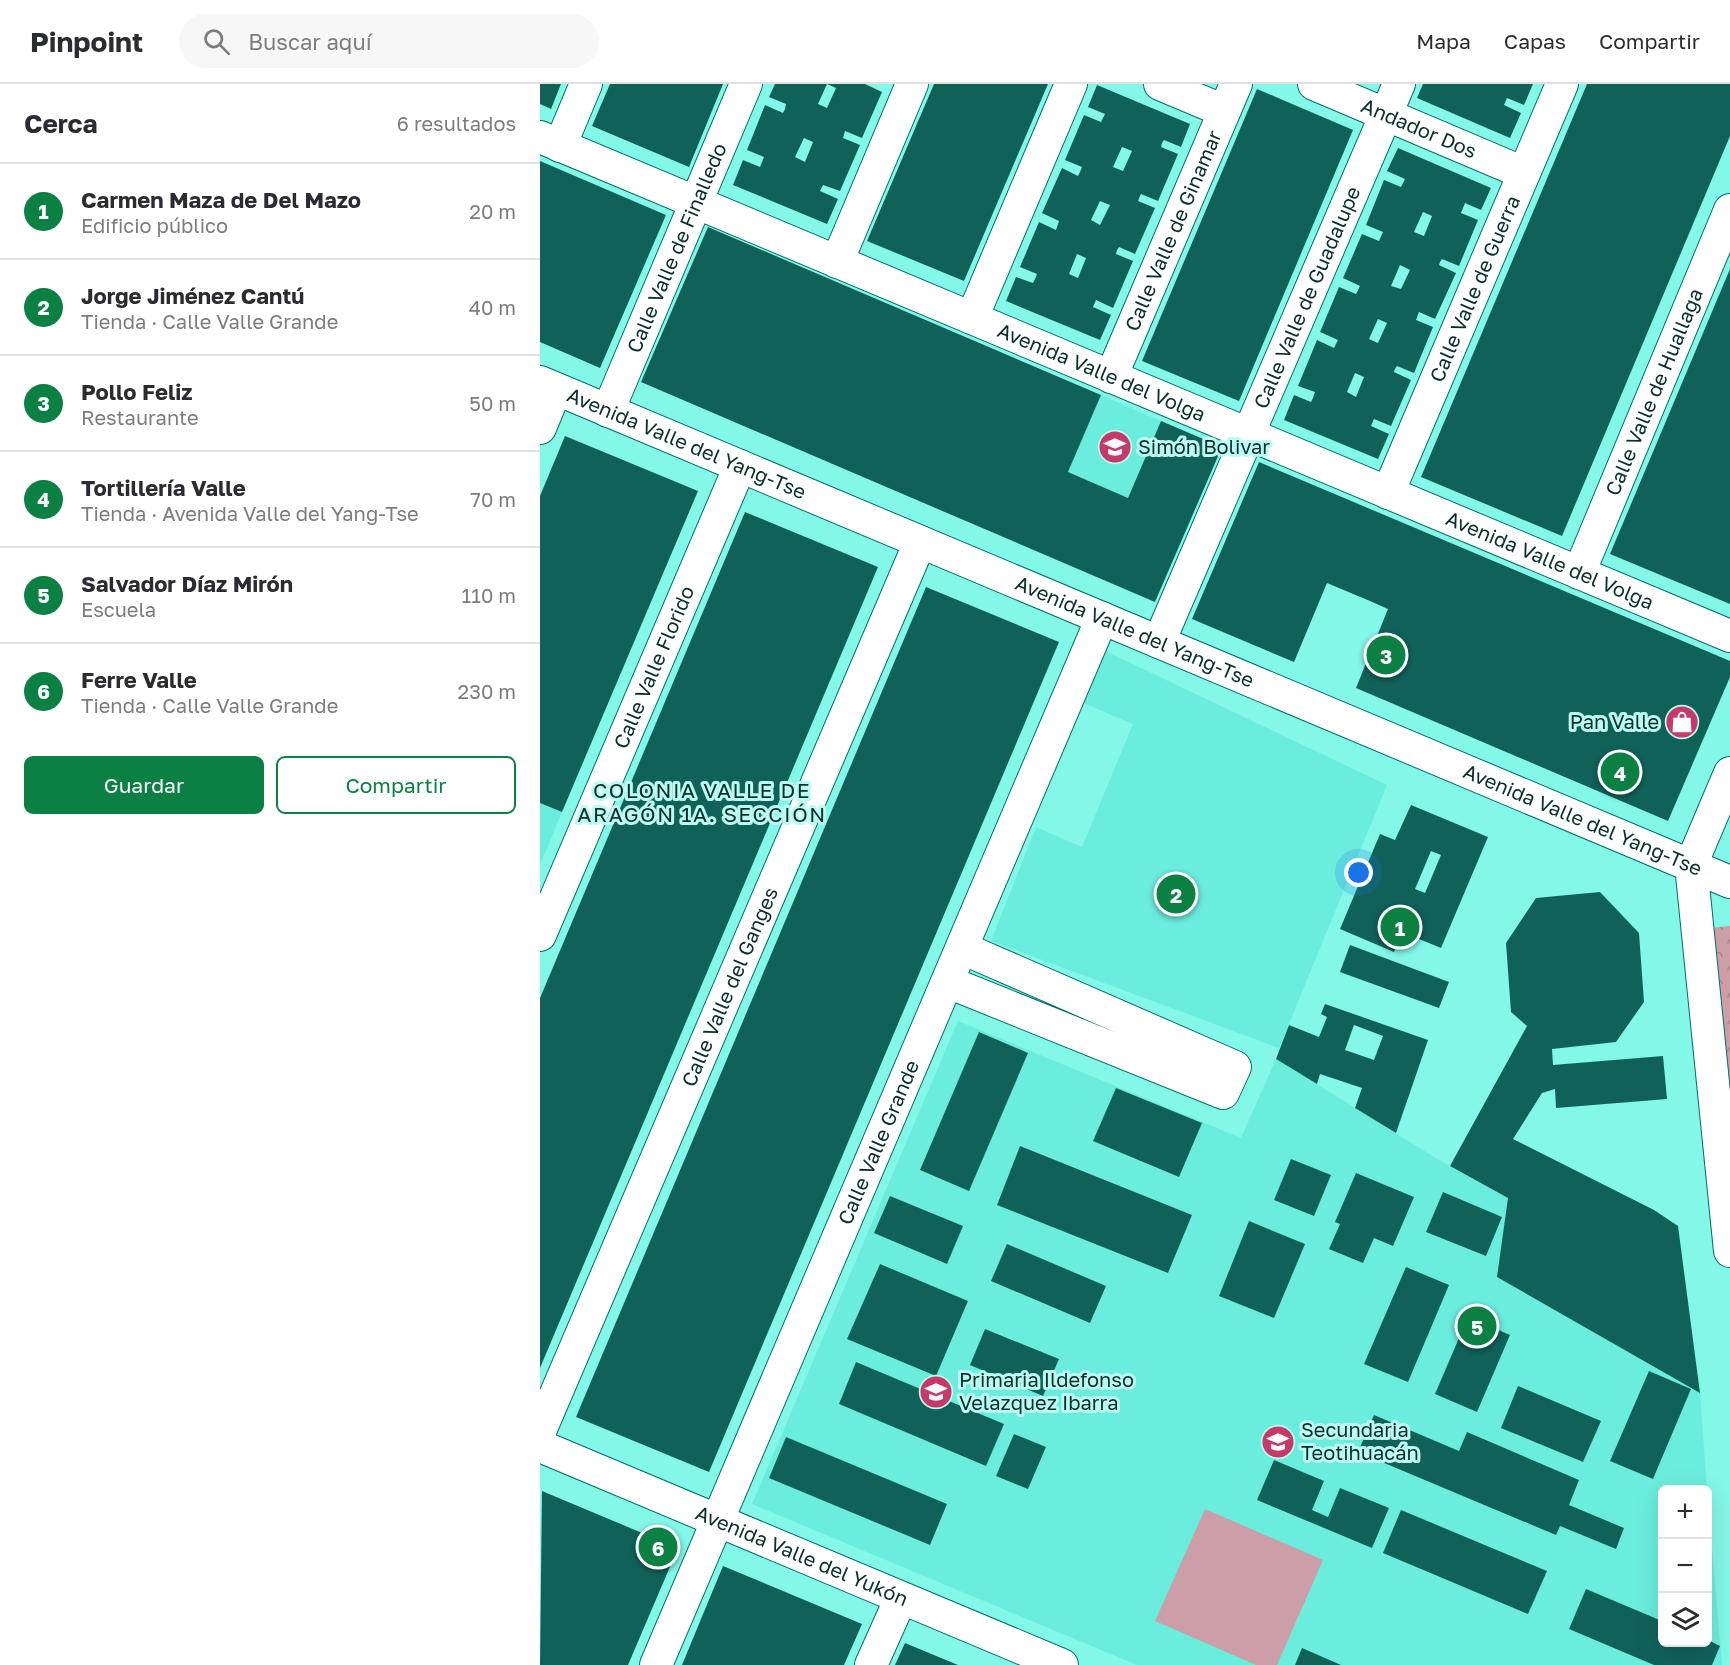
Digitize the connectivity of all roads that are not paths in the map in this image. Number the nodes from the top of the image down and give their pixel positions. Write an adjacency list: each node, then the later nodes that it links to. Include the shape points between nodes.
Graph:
1 (586, 84): 11 (street)
2 (746, 84): 13 (street, Calle Valle de Finalledo)
3 (912, 84): 15 (street)
4 (1071, 84): 16 (street)
5 (1160, 84): 9 (street)
6 (1314, 84): 10 (street, Andador Dos)
7 (1399, 84): 10 (street, Calle Valle de Guadalupe)
8 (1562, 84): 12 (street, Calle Valle de Guerra)
9 (1230, 98): 17 (street, Calle Valle de Ginamar)
10 (1386, 115): 12 (street, Andador Dos); 21 (street, Calle Valle de Guadalupe)
11 (550, 142): 13 (street, Avenida Valle del Volga)
12 (1524, 173): 23 (street, Calle Valle de Guerra)
13 (696, 203): 15 (street, Avenida Valle del Volga); 19 (street, Calle Valle de Finalledo)
14 (1730, 210): 25 (street, Calle Valle de Huallaga)
15 (837, 262): 16 (street, Avenida Valle del Volga)
16 (972, 318): 17 (street, Avenida Valle del Volga)
17 (1111, 377): 21 (street, Avenida Valle del Volga)
18 (548, 386): 19 (street, Avenida Valle del Yang-Tse); 20 (street)
19 (608, 411): 22 (street, Avenida Valle del Yang-Tse)
20 (540, 428)
21 (1250, 435): 23 (street, Avenida Valle del Volga); 28 (street, Calle Valle de Guadalupe)
22 (740, 466): 24 (street, Avenida Valle del Yang-Tse); 32 (street, Calle Valle Florido)
23 (1388, 493): 25 (street, Avenida Valle del Volga)
24 (920, 542): 26 (street, Avenida Valle del Yang-Tse); 36 (street, Calle Valle del Ganges)
25 (1579, 573): 27 (street, Avenida Valle del Volga)
26 (1102, 618): 28 (street, Avenida Valle del Yang-Tse); 33 (street, Calle Valle Grande)
27 (1730, 636)
28 (1159, 642): 30 (street, Avenida Valle del Yang-Tse)
29 (1730, 773): 30 (street)
30 (1691, 865): 31 (street, Avenida Valle del Yang-Tse); 35 (street)
31 (1730, 882)
32 (540, 935)
33 (962, 948): 34 (street, Calle Valle Grande); 34 (street, via 1235,1067 1222,1093)
34 (948, 982): 38 (street, Calle Valle Grande)
35 (1730, 1251)
36 (540, 1431)
37 (540, 1446): 38 (street, Avenida Valle del Yukón)
38 (716, 1520): 39 (street, Avenida Valle del Yukón); 40 (street, Calle Valle Grande)
39 (901, 1598): 41 (street); 42 (street, Avenida Valle del Yukón)
40 (656, 1665)
41 (871, 1665)
42 (1062, 1665)

